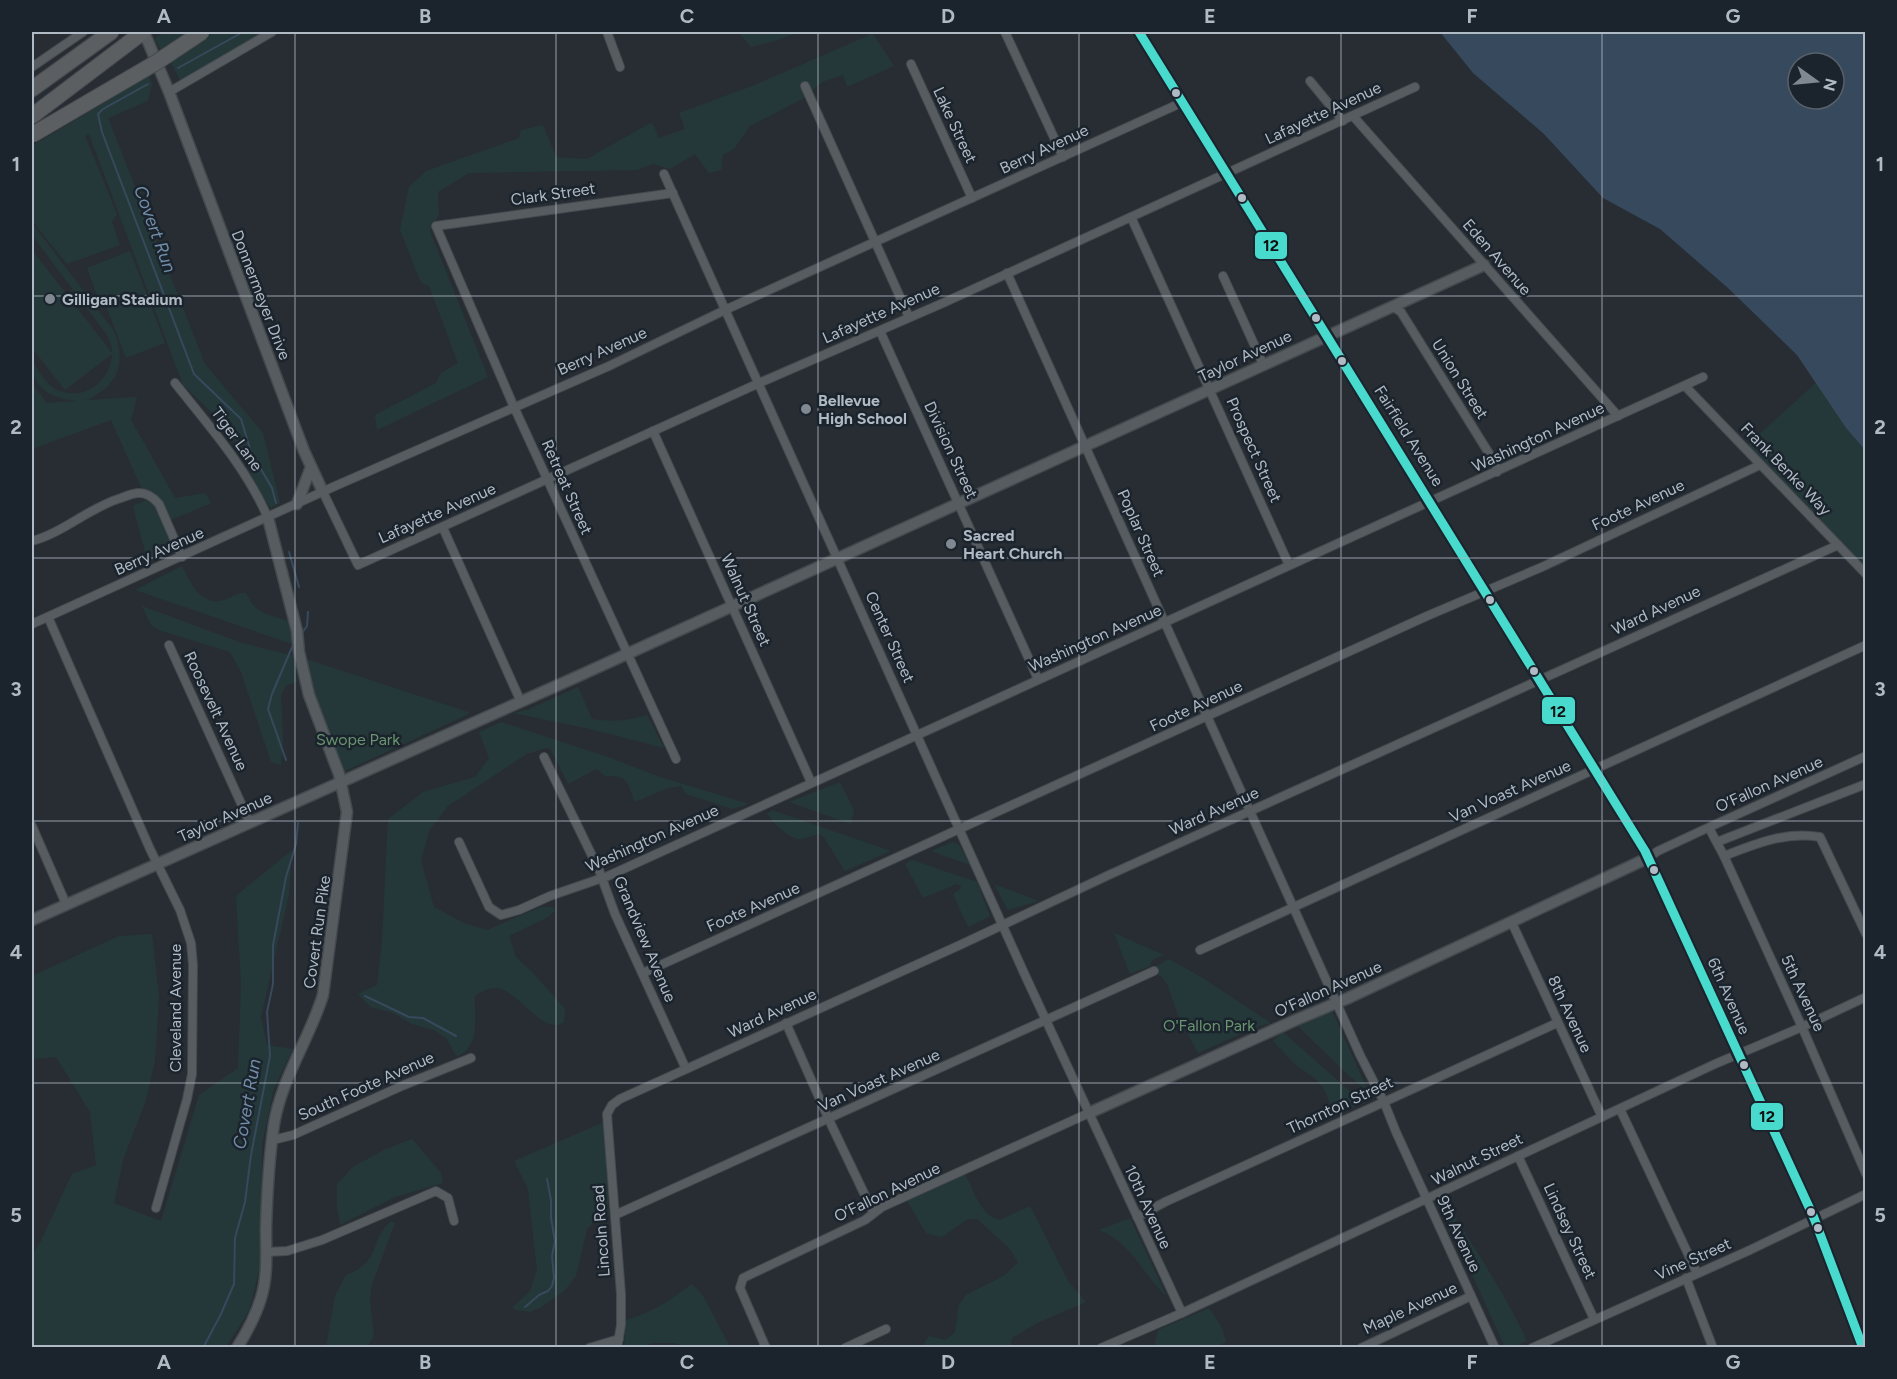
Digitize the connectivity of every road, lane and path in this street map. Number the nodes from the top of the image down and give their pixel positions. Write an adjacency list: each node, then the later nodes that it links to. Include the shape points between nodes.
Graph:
1 (82, 32): 10 (street)
2 (111, 32): 15 (highway)
3 (144, 32): 16 (street, Donnermeyer Drive); 18 (highway)
4 (202, 32): 21 (highway, bridge)
5 (272, 32): 16 (street)
6 (607, 32): 11 (street)
7 (1005, 32): 22 (street)
8 (1139, 32): 17 (main road, Fairfield Avenue)
9 (911, 64): 26 (street, Lake Street)
10 (32, 67)
11 (620, 67)
12 (1310, 81): 20 (street)
13 (805, 86): 29 (street)
14 (1415, 87): 19 (street, Lafayette Avenue)
15 (32, 89)
16 (169, 92): 49 (street, Donnermeyer Drive)
17 (1183, 102): 22 (street, Berry Avenue); 24 (main road, Fairfield Avenue)
18 (32, 116)
19 (1353, 116): 20 (street, Lafayette Avenue); 30 (street, Eden Avenue)
20 (1342, 121): 24 (street, Lafayette Avenue)
21 (32, 135)
22 (1063, 157): 26 (street, Berry Avenue)
23 (664, 174): 25 (street, Center Street)
24 (1227, 174): 27 (street, Lafayette Avenue); 37 (main road, Fairfield Avenue)
25 (673, 193): 28 (street, Clark Street); 34 (street, Center Street)
26 (972, 198): 29 (street, Berry Avenue)
27 (1131, 217): 31 (street, Lafayette Avenue); 43 (street, Prospect Street)
28 (436, 225): 44 (street, Retreat Street)
29 (877, 243): 34 (street, Berry Avenue); 35 (street)
30 (1484, 265): 33 (street, Taylor Avenue); 45 (street, Eden Avenue)
31 (1007, 273): 35 (street, Lafayette Avenue); 47 (street, Poplar Street)
32 (1223, 276): 38 (street)
33 (1392, 306): 37 (street, Taylor Avenue); 50 (street, Union Street, via 1401,312 1491,455)
34 (725, 310): 41 (street, Center Street); 44 (street, Berry Avenue)
35 (909, 316): 36 (street, Lafayette Avenue)
36 (880, 331): 41 (street, Lafayette Avenue); 53 (street, Division Street)
37 (1326, 335): 38 (street, Taylor Avenue); 54 (main road, Fairfield Avenue)
38 (1263, 364): 43 (street, Taylor Avenue)
39 (1703, 377): 42 (street, Washington Avenue)
40 (176, 383): 56 (street, Tiger Lane, via 241,467)
41 (757, 384): 46 (street, Lafayette Avenue); 61 (street, Center Street)
42 (1685, 386): 45 (street, Washington Avenue); 48 (street, Frank Benke Way)
43 (1210, 389): 47 (street, Taylor Avenue); 63 (street, Prospect Street)
44 (514, 406): 51 (street, Retreat Street); 52 (street, Berry Avenue)
45 (1618, 417): 50 (street, Washington Avenue)
46 (652, 431): 51 (street, Lafayette Avenue); 66 (street, Walnut Street)
47 (1086, 446): 53 (street, Taylor Avenue); 68 (street, Poplar Street)
48 (1760, 465): 59 (street, Frank Benke Way); 65 (street, Foote Avenue)
49 (311, 467): 52 (street, Donnermeyer Drive); 55 (street)
50 (1497, 472): 54 (street, Washington Avenue)
51 (548, 480): 57 (street, Lafayette Avenue); 72 (street, Retreat Street)
52 (323, 492): 55 (street, Berry Avenue); 62 (street, Donnermeyer Drive)
53 (958, 502): 61 (street, Taylor Avenue); 73 (street, Division Street)
54 (1430, 502): 63 (street, Washington Avenue); 65 (main road, Fairfield Avenue)
55 (297, 504): 56 (street, Berry Avenue)
56 (267, 518): 60 (street, Berry Avenue); 82 (street, Covert Run Pike, via 309,695)
57 (443, 528): 62 (street, Lafayette Avenue); 75 (street)
58 (32, 541): 60 (street, via 113,500 142,493 159,504)
59 (1838, 545): 64 (street, Frank Benke Way); 74 (street, Ward Avenue)
60 (182, 557): 67 (street, Berry Avenue)
61 (838, 557): 66 (street, Taylor Avenue); 77 (street, Center Street)
62 (358, 565)
63 (1289, 565): 68 (street, Washington Avenue)
64 (1866, 574)
65 (1485, 591): 74 (main road, Fairfield Avenue); 76 (street, Foote Avenue)
66 (733, 604): 72 (street, Taylor Avenue); 83 (street, Walnut Street)
67 (48, 617): 69 (street, Berry Avenue); 94 (street, Cleveland Avenue)
68 (1165, 623): 73 (street, Washington Avenue); 76 (street, Poplar Street)
69 (32, 624)
70 (170, 645): 86 (street, Roosevelt Avenue)
71 (1866, 645): 81 (street, Van Voast Avenue)
72 (627, 653): 75 (street, Taylor Avenue); 80 (street, Retreat Street)
73 (1038, 679): 77 (street, Washington Avenue)
74 (1540, 680): 81 (main road, Fairfield Avenue); 85 (street, Ward Avenue)
75 (521, 702): 82 (street, Taylor Avenue)
76 (1208, 716): 85 (street, Poplar Street); 89 (street, Foote Avenue)
77 (917, 734): 83 (street, Washington Avenue); 89 (street, Center Street)
78 (1866, 756): 88 (street, O’Fallon Avenue)
79 (544, 757): 95 (street, Grandview Avenue)
80 (676, 759)
81 (1595, 769): 93 (main road, Fairfield Avenue); 97 (street, Van Voast Avenue)
82 (340, 781): 86 (street, Taylor Avenue); 120 (street, Covert Run Pike, via 347,822 323,995 284,1085)
83 (812, 782): 95 (street, Washington Avenue)
84 (1866, 784): 91 (street)
85 (1250, 812): 97 (street, Poplar Street); 100 (street, Ward Avenue)
86 (250, 823): 94 (street, Taylor Avenue)
87 (32, 826): 96 (street)
88 (1709, 828): 91 (street, 5th Avenue); 93 (street, O’Fallon Avenue)
89 (961, 830): 100 (street, Center Street); 104 (street, Foote Avenue)
90 (459, 842): 95 (street, Washington Avenue, via 489,907 501,915)
91 (1717, 842): 92 (street, 5th Avenue)
92 (1724, 856): 101 (street, via 1772,838 1820,837); 110 (street, 5th Avenue)
93 (1648, 858): 99 (street, O’Fallon Avenue); 111 (main road, 6th Avenue)
94 (158, 864): 96 (street, Taylor Avenue); 125 (street, Cleveland Avenue, via 191,942 193,1054 187,1100)
95 (602, 878): 104 (street, Grandview Avenue)
96 (66, 904): 98 (street, Taylor Avenue)
97 (1293, 906): 102 (street, Van Voast Avenue); 106 (street, Poplar Street)
98 (32, 920)
99 (1512, 923): 106 (street, O’Fallon Avenue); 109 (street, 8th Avenue)
100 (1003, 925): 107 (street, Center Street); 108 (street, Ward Avenue)
101 (1866, 934)
102 (1200, 950)
103 (1154, 970): 107 (street, Van Voast Avenue)
104 (643, 973): 113 (street, Grandview Avenue)
105 (1866, 997): 110 (street, Walnut Street)
106 (1338, 1002): 114 (street, 9th Avenue); 117 (street, O’Fallon Avenue)
107 (1046, 1019): 117 (street, Center Street); 119 (street, Van Voast Avenue)
108 (786, 1023): 113 (street, Ward Avenue); 119 (street)
109 (1557, 1023): 114 (street, Thornton Street); 118 (street, 8th Avenue)
110 (1802, 1027): 111 (street, Walnut Street); 122 (street, 5th Avenue)
111 (1738, 1054): 115 (street, Walnut Street); 129 (main road, 6th Avenue)
112 (471, 1058): 120 (street, South Foote Avenue)
113 (686, 1070): 116 (street, Ward Avenue, via 620,1099)
114 (1384, 1102): 124 (street, 9th Avenue); 128 (street, Thornton Street)
115 (1620, 1109): 118 (street, Walnut Street); 132 (street)
116 (607, 1112): 127 (street, Lincoln Road)
117 (1089, 1113): 126 (street, O’Fallon Avenue); 128 (street, 10th Avenue)
118 (1602, 1117): 121 (street, Walnut Street)
119 (829, 1119): 126 (street); 127 (street, Van Voast Avenue)
120 (273, 1140): 131 (street, Covert Run Pike)
121 (1518, 1156): 124 (street, Walnut Street); 136 (street, Lindsey Street)
122 (1866, 1174)
123 (1866, 1194): 129 (street, Vine Street)
124 (1427, 1200): 134 (street, 9th Avenue); 135 (street, Walnut Street)
125 (156, 1208)
126 (873, 1212): 141 (street, O’Fallon Avenue, via 865,1220 748,1275 741,1282 742,1293)
127 (615, 1215): 138 (street, Lincoln Road, via 621,1294)
128 (1137, 1217): 135 (street, 10th Avenue)
129 (1814, 1218): 132 (street, Vine Street); 148 (main road, 6th Avenue)
130 (454, 1221): 131 (street, via 451,1203 436,1191 322,1240 287,1251)
131 (266, 1252): 139 (street, Covert Run Pike, via 261,1297)
132 (1697, 1273): 133 (street, Vine Street)
133 (1686, 1278): 136 (street, Vine Street); 147 (street)
134 (1471, 1296): 144 (street, Maple Avenue); 145 (street, 9th Avenue)
135 (1182, 1313): 143 (street, Walnut Street)
136 (1594, 1319): 146 (street, Vine Street)
137 (885, 1329): 142 (street)
138 (618, 1343): 140 (street)
139 (237, 1347)
140 (589, 1347)
141 (766, 1347)
142 (845, 1347)
143 (1101, 1347)
144 (1362, 1347)
145 (1495, 1347)
146 (1532, 1347)
147 (1713, 1347)
148 (1863, 1347)

